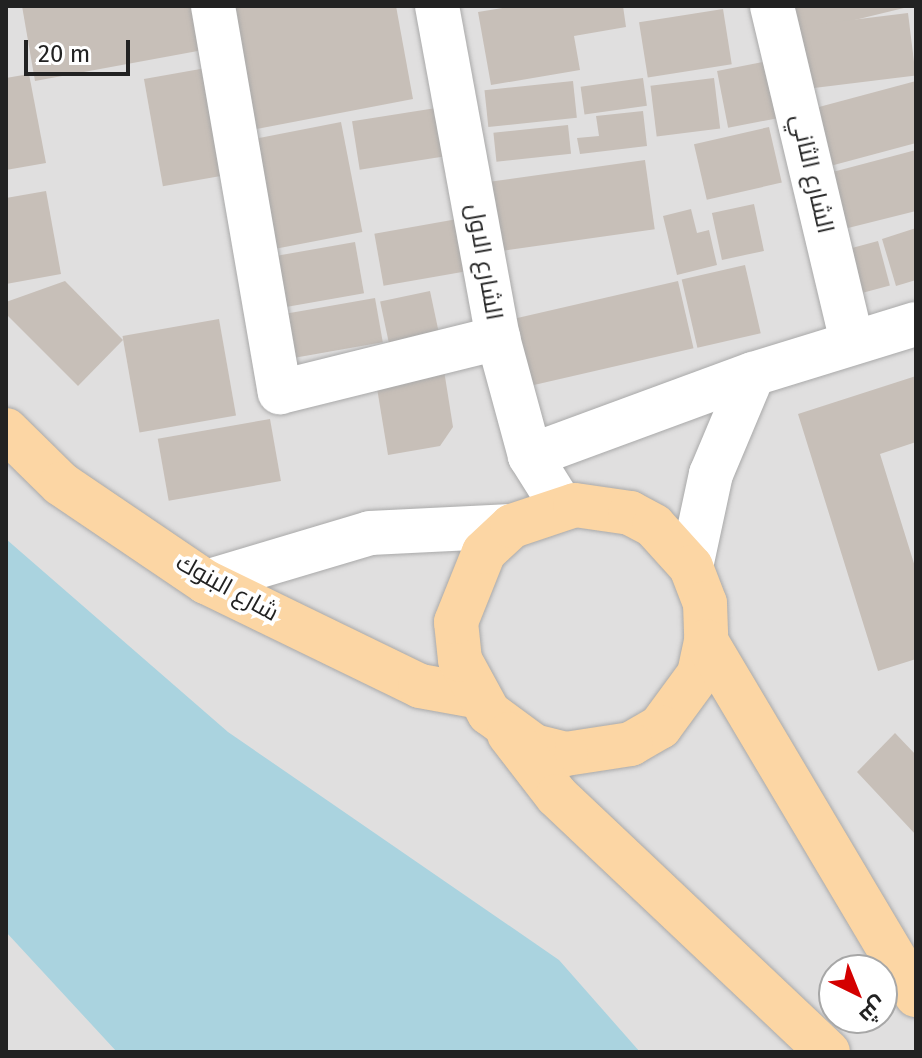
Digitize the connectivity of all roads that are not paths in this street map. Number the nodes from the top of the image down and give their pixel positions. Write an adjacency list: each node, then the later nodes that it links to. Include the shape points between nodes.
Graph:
1 (213, 6): 5 (street, via 280,392)
2 (437, 6): 5 (street, الشارع الاول)
3 (772, 6): 6 (street, الشارع الثاني)
4 (916, 324): 6 (street)
5 (498, 338): 9 (street, الشارع الاول)
6 (852, 343): 7 (street)
7 (753, 374): 9 (street); 12 (street, via 711,474)
8 (6, 430): 13 (main road, شارع البنوك, via 61,484)
9 (530, 456): 10 (street, الشارع الاول)
10 (562, 507): 11 (main road); 12 (main road, via 630,513 654,526)
11 (512, 526): 13 (street, via 370,533); 15 (main road, via 484,552 456,622 460,660)
12 (691, 567): 14 (main road, via 705,603)
13 (206, 582): 15 (main road, شارع البنوك, via 420,686)
14 (706, 641): 16 (main road, via 683,703 631,744 566,754); 17 (main road)
15 (475, 696): 16 (main road)
16 (505, 729): 18 (main road, via 557,796)
17 (916, 995)
18 (828, 1052)

